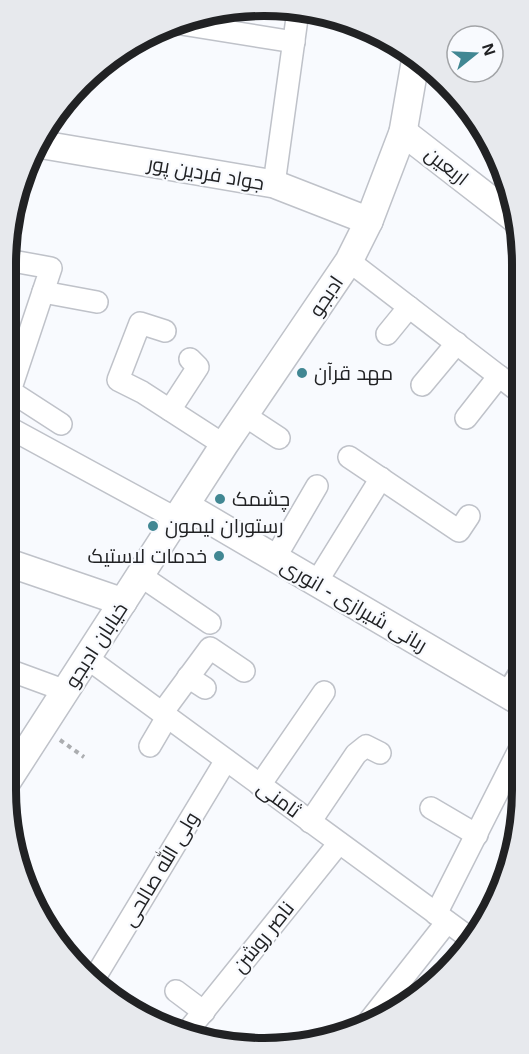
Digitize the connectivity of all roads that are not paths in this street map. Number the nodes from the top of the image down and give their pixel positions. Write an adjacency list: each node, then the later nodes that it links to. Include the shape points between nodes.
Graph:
1 (297, 19): 3 (street)
2 (196, 26): 3 (street)
3 (294, 42): 7 (street)
4 (414, 67): 5 (street, ادبجو)
5 (403, 132): 8 (street, اربعین); 9 (street, ادبجو)
6 (47, 146): 7 (street, جواد فردین پور)
7 (274, 184): 9 (street, جواد فردین پور)
8 (507, 213)
9 (369, 221): 10 (street, ادبجو)
10 (349, 261): 14 (street); 25 (street, ادبجو)
11 (16, 262): 12 (street, via 51,268)
12 (43, 292): 13 (street); 19 (street)
13 (97, 302)
14 (409, 307): 16 (street); 17 (street)
15 (165, 331): 24 (street, via 140,323 118,380)
16 (387, 334)
17 (456, 343): 20 (street); 21 (street)
18 (190, 359): 24 (street, via 198,367)
19 (16, 373)
20 (499, 376): 22 (street); 26 (street)
21 (422, 385)
22 (512, 386)
23 (16, 395): 27 (street)
24 (170, 410): 30 (street)
25 (244, 416): 29 (street); 30 (street, ادبجو)
26 (466, 418)
27 (61, 424)
28 (16, 431): 34 (street)
29 (279, 438)
30 (224, 445): 34 (street, ادبجو)
31 (349, 457): 32 (street)
32 (381, 478): 35 (street, via 459,531); 39 (street)
33 (317, 486): 36 (street)
34 (182, 513): 36 (street, ربانی شیرازی - انوری); 38 (street, خیابان ادبجو)
35 (469, 516)
36 (274, 558): 39 (street, ربانی شیرازی - انوری)
37 (16, 565): 40 (street)
38 (141, 576): 40 (street, خیابان ادبجو); 41 (street)
39 (316, 583): 47 (street, ربانی شیرازی - انوری)
40 (123, 602): 42 (street, خیابان ادبجو)
41 (210, 623)
42 (87, 658): 45 (street, خیابان ادبجو); 48 (street, ثامنی)
43 (244, 671): 48 (street, via 210,648 197,683)
44 (16, 673): 45 (street)
45 (66, 691): 53 (street, خیابان ادبجو)
46 (324, 692): 54 (street)
47 (512, 698)
48 (165, 715): 49 (street); 51 (street, ثامنی)
49 (150, 746)
50 (380, 753): 56 (street, via 366,746 356,754)
51 (225, 760): 54 (street, ثامنی); 61 (street, ولی الله صالحی)
52 (512, 764): 57 (street)
53 (16, 768)
54 (260, 785): 56 (street, ثامنی)
55 (431, 808): 57 (street)
56 (310, 822): 58 (street, ثامنی)
57 (477, 835): 59 (street)
58 (339, 843): 59 (street, ثامنی); 63 (street, ناصر روشن)
59 (442, 918): 60 (street, ثامنی); 64 (street)
60 (465, 935)
61 (98, 973)
62 (176, 991): 63 (street)
63 (204, 1011): 65 (street, ناصر روشن)
64 (376, 1011)
65 (192, 1026)

